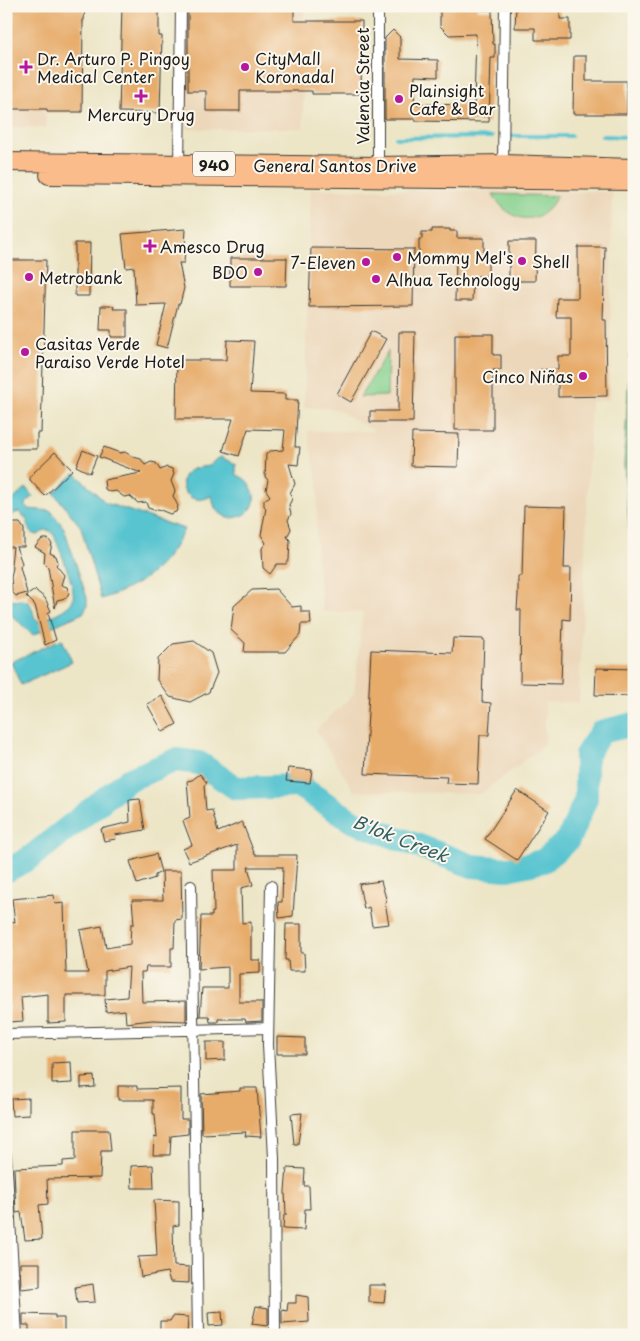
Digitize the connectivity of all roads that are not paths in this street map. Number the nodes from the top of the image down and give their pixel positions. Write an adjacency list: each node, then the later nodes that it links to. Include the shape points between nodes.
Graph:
1 (181, 6): 8 (street)
2 (378, 6): 6 (street, Valencia Street)
3 (505, 6): 5 (street)
4 (6, 162): 8 (highway, General Santos Drive / 940)
5 (503, 164): 6 (highway, General Santos Drive / 940); 7 (highway, General Santos Drive / 940)
6 (378, 166): 8 (highway, General Santos Drive / 940)
7 (634, 168)
8 (179, 169): 9 (highway, General Santos Drive / 940); 10 (highway, General Santos Drive / 940)
9 (6, 174)
10 (634, 181)
11 (191, 886): 14 (street)
12 (271, 886): 13 (street)
13 (268, 1028): 14 (street); 19 (street, via 274,1158)
14 (193, 1030): 15 (street); 18 (street)
15 (6, 1034)
16 (6, 1155): 17 (street)
17 (17, 1335)
18 (198, 1335)
19 (275, 1335)

